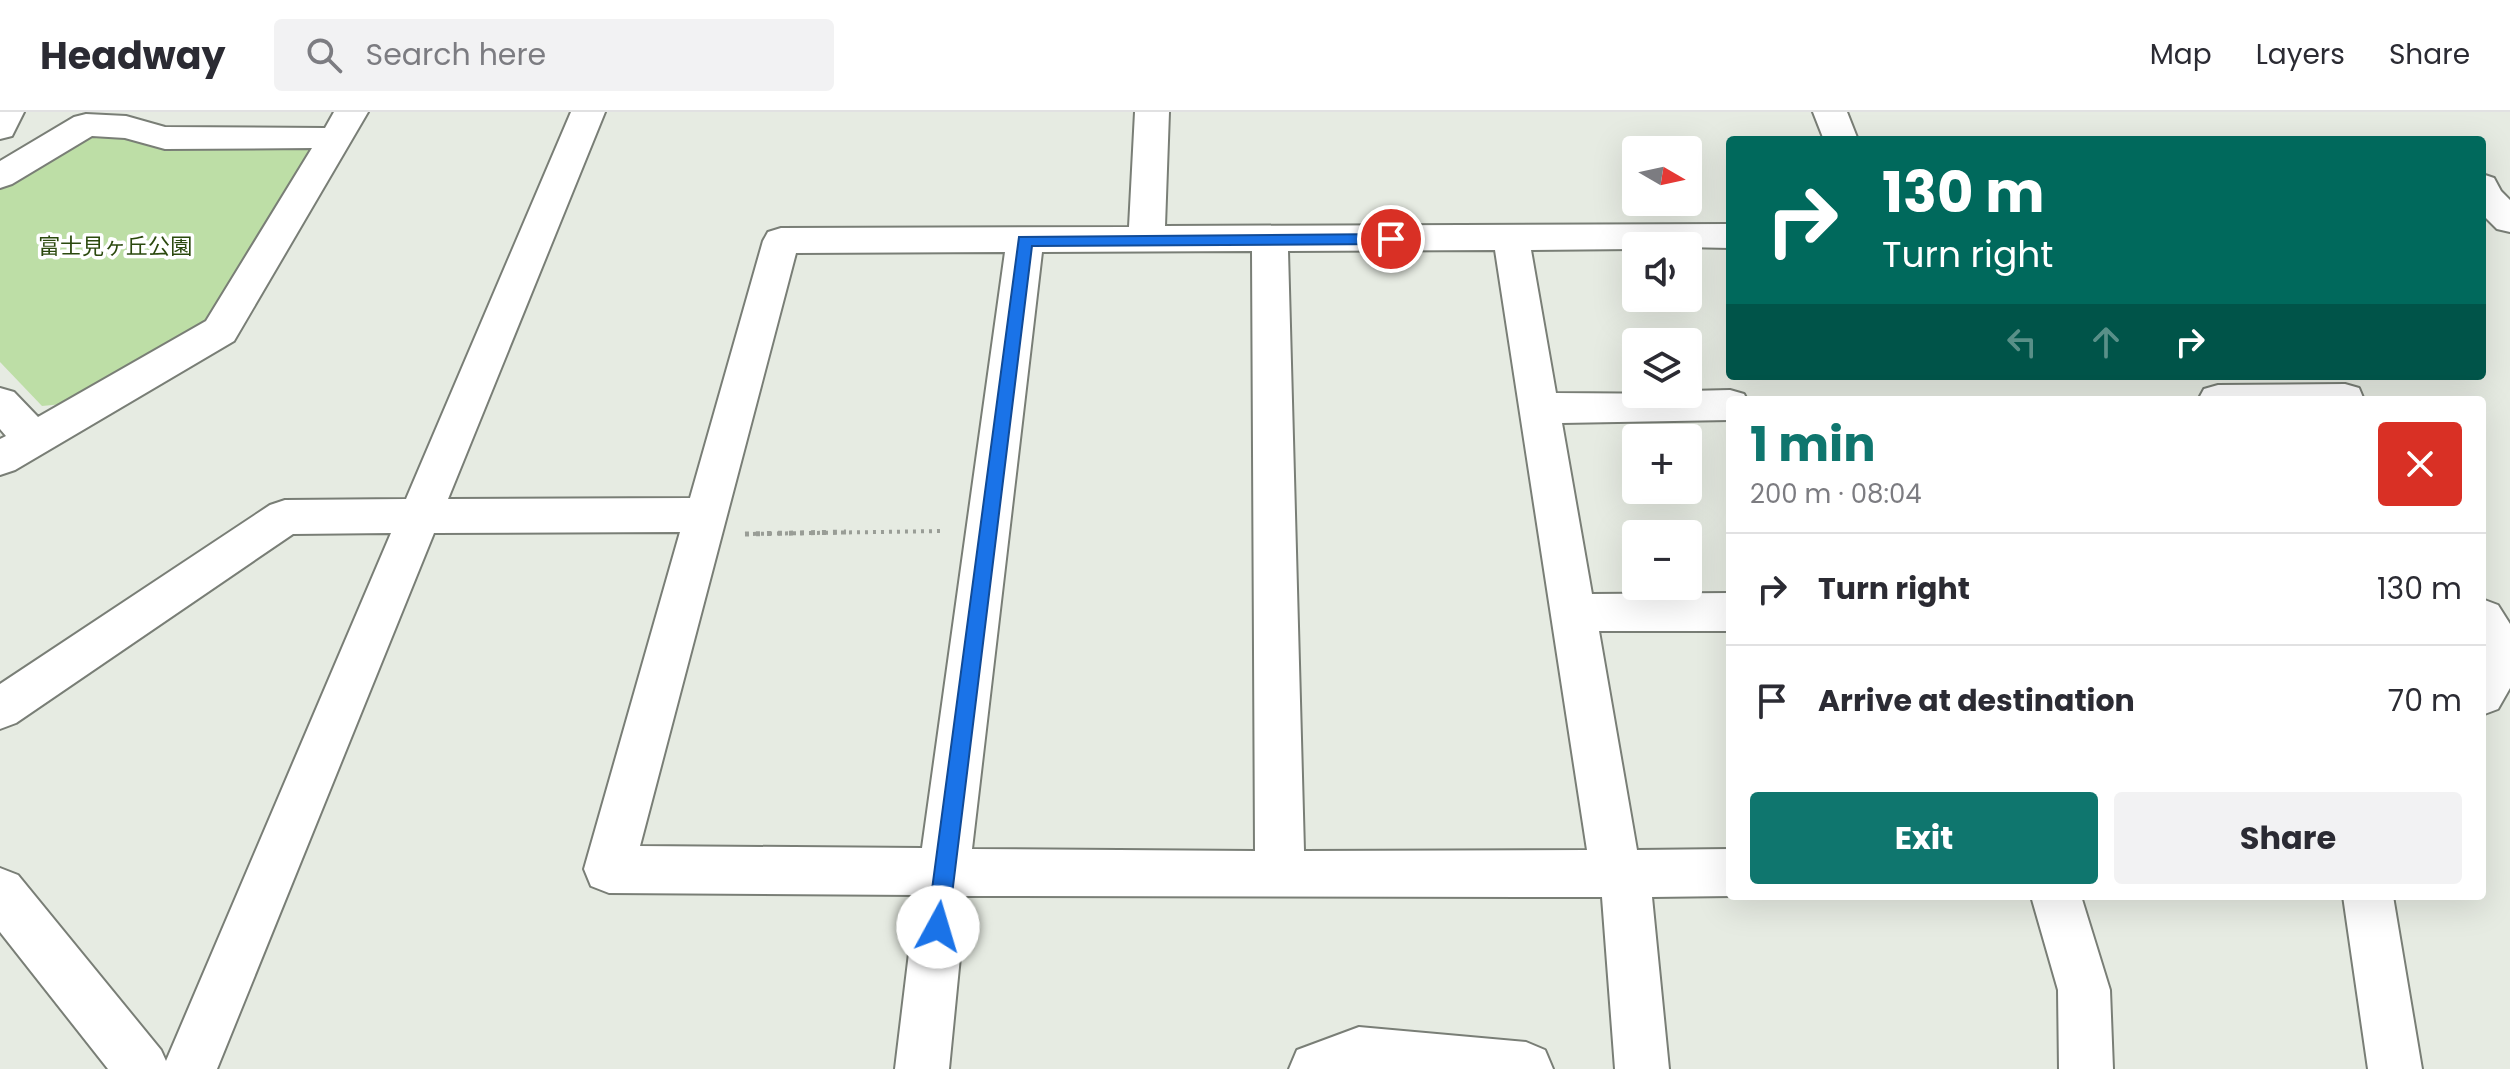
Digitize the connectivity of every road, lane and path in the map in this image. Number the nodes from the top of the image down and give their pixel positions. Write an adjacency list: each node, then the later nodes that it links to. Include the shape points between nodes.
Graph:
1 (7, 112): 6 (street)
2 (351, 112): 25 (street, via 220,331)
3 (588, 112): 26 (street)
4 (1152, 112): 18 (street)
5 (1830, 112): 7 (street)
6 (0, 131): 9 (street)
7 (1839, 136)
8 (318, 137): 9 (street, via 165,138 126,127 86,125)
9 (37, 155): 11 (street)
10 (2510, 174): 12 (street)
11 (0, 176)
12 (2486, 178)
13 (2486, 198): 14 (street)
14 (2510, 220)
15 (1726, 236): 16 (street)
16 (1511, 238): 19 (street); 24 (street)
17 (1025, 240): 18 (street); 27 (street, via 781,241); 28 (street)
18 (1146, 240): 19 (street)
19 (1270, 240): 37 (street)
20 (2341, 392): 21 (street)
21 (2280, 396)
22 (0, 403): 25 (street)
23 (1726, 405): 24 (street)
24 (1540, 408): 30 (street)
25 (17, 449)
26 (418, 517): 27 (street); 33 (street, via 285,517); 42 (street)
27 (701, 525): 28 (path); 34 (street, via 609,869)
28 (987, 531): 34 (street)
29 (1726, 612): 30 (street)
30 (1575, 613): 35 (street)
31 (2495, 645): 32 (street)
32 (2486, 680)
33 (0, 709)
34 (944, 870): 37 (street); 43 (street)
35 (1621, 873): 36 (street); 37 (street); 46 (street)
36 (1726, 873)
37 (1280, 875)
38 (0, 892): 41 (street)
39 (2057, 900): 47 (street, via 2084,990)
40 (2364, 900): 48 (street)
41 (142, 1069)
42 (190, 1069)
43 (922, 1069)
44 (1316, 1069): 45 (street, via 1359,1054)
45 (1526, 1069)
46 (1642, 1069)
47 (2086, 1069)
48 (2395, 1069)

